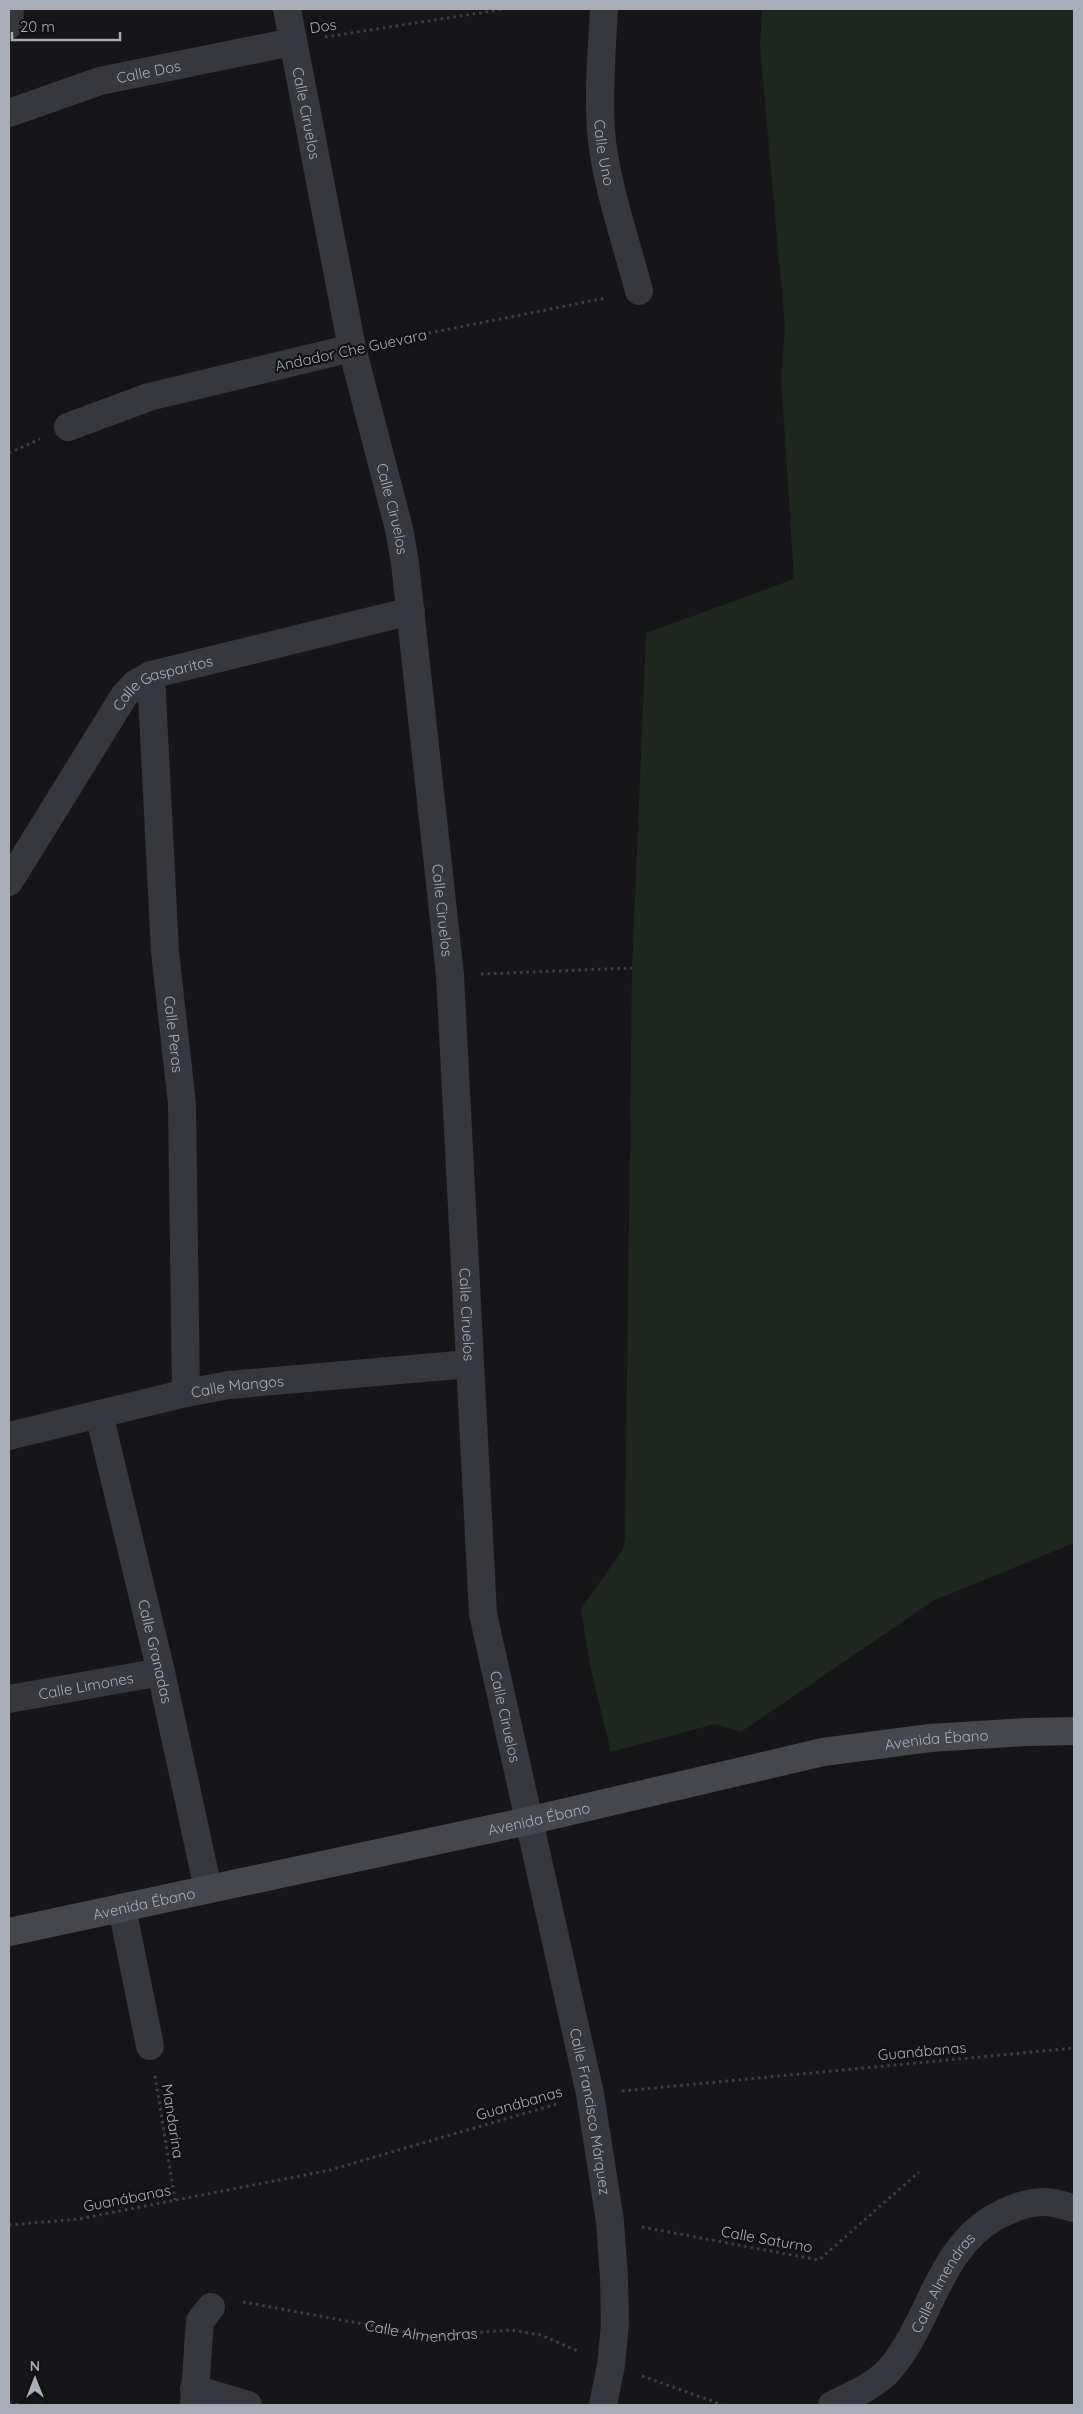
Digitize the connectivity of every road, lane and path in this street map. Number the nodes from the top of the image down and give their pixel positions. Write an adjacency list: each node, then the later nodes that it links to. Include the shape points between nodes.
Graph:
1 (10, 9): 5 (street)
2 (286, 9): 6 (street, Calle Ciruelos)
3 (506, 9): 6 (path, Dos)
4 (604, 9): 8 (street, Calle Uno, via 601,133 606,165)
5 (9, 25)
6 (292, 42): 7 (street, Calle Dos, via 100,81); 9 (street, Calle Ciruelos)
7 (9, 113)
8 (639, 291): 9 (path, Andador Che Guevara)
9 (352, 348): 10 (street, Andador Che Guevara, via 149,397); 11 (street, Calle Ciruelos, via 399,529)
10 (68, 427)
11 (411, 611): 12 (street, Calle Gasparitos); 15 (street, Calle Ciruelos)
12 (151, 675): 13 (street, Calle Gasparitos, via 135,684 124,696); 17 (street, Calle Peras, via 165,952 182,1104)
13 (9, 882)
14 (632, 968): 15 (path)
15 (450, 976): 16 (street, Calle Ciruelos)
16 (469, 1364): 17 (street, Calle Mangos); 23 (street, Calle Ciruelos, via 483,1614)
17 (186, 1393): 18 (street, Calle Mangos)
18 (99, 1414): 19 (street, Calle Mangos); 20 (street, Calle Granadas)
19 (9, 1436)
20 (162, 1672): 21 (street, Calle Limones); 24 (street, Calle Granadas)
21 (9, 1699)
22 (1074, 1731): 23 (main road, Avenida Ébano, via 930,1738 823,1752)
23 (528, 1821): 24 (main road, Avenida Ébano); 29 (street, Calle Francisco Márquez)
24 (208, 1889): 25 (main road, Avenida Ébano)
25 (122, 1908): 26 (main road, Avenida Ébano); 27 (street)
26 (9, 1932)
27 (150, 2046): 31 (path, Mandarina)
28 (1074, 2048): 29 (path, Guanábanas)
29 (590, 2094): 31 (path, Guanábanas, via 330,2170); 33 (street, Calle Francisco Márquez)
30 (919, 2172): 33 (path, Calle Saturno, via 819,2260)
31 (174, 2200): 34 (path, Guanábanas, via 79,2219)
32 (1074, 2208): 43 (street, Calle Almendras, via 1045,2202 1014,2207 984,2223 956,2250 902,2353 889,2370 873,2384)
33 (610, 2221): 36 (street, Calle Francisco Márquez, via 615,2324)
34 (9, 2225)
35 (211, 2307): 36 (path, Calle Almendras, via 231,2299 430,2336 511,2330 541,2335); 37 (street, via 200,2321)
36 (611, 2365): 41 (street, Calle Francisco Márquez); 42 (path, Calle Almendras)
37 (194, 2397): 40 (street)
38 (9, 2403): 39 (path)
39 (19, 2405)
40 (248, 2405)
41 (603, 2405)
42 (723, 2405)
43 (832, 2405)

